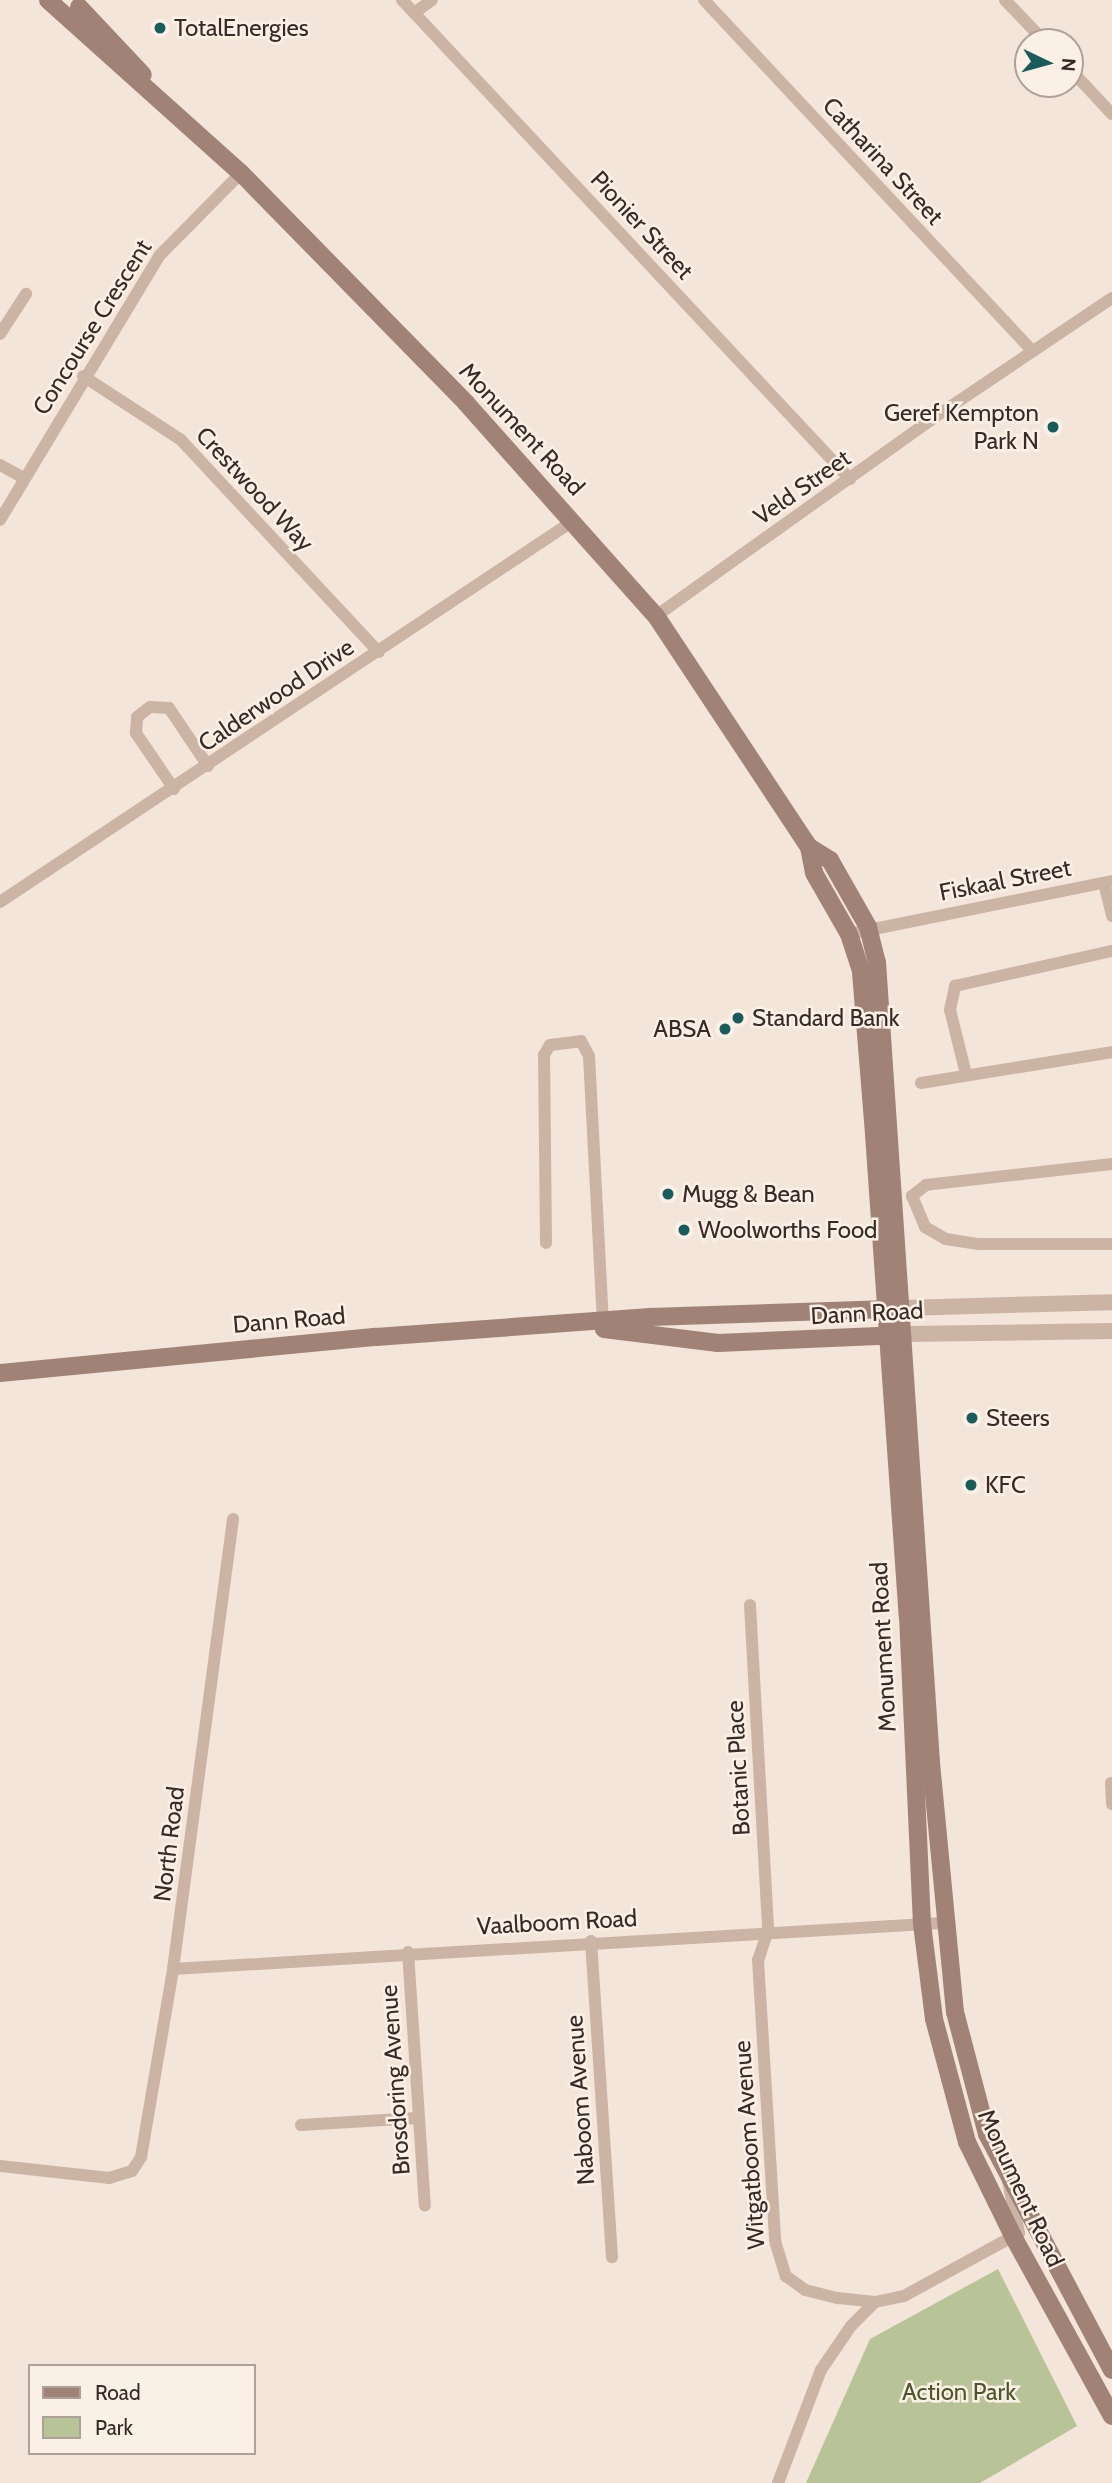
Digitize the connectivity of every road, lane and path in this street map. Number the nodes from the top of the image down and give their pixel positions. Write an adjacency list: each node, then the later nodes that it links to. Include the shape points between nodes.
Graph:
1 (402, 0): 6 (street, Pionier Street)
2 (432, 0): 6 (street)
3 (704, 0): 14 (street, Catharina Street)
4 (1005, 0): 7 (street)
5 (62, 3): 10 (main road, Monument Road, via 102,52 150,87)
6 (414, 13): 18 (street, Pionier Street)
7 (1032, 28)
8 (1084, 84): 9 (street)
9 (1112, 114)
10 (241, 173): 15 (street, Concourse Crescent, via 159,256); 20 (main road, Monument Road, via 466,403)
11 (26, 294): 13 (street)
12 (1112, 298): 14 (street, Veld Street)
13 (0, 334)
14 (1032, 350): 18 (street, Veld Street)
15 (83, 376): 17 (street, Concourse Crescent); 22 (street, Crestwood Way, via 181,440)
16 (0, 465): 17 (street)
17 (23, 478): 19 (street, Concourse Crescent)
18 (850, 479): 21 (street, Veld Street)
19 (0, 520)
20 (573, 521): 21 (main road, Monument Road); 22 (street, Calderwood Drive)
21 (656, 616): 25 (main road, Monument Road)
22 (379, 652): 23 (street, Calderwood Drive)
23 (208, 766): 24 (street, Calderwood Drive); 24 (street, via 169,708 150,707 137,717 136,733)
24 (174, 789): 27 (street, Calderwood Drive)
25 (809, 847): 29 (main road, Monument Road, via 830,860); 30 (main road, Monument Road, via 814,873)
26 (1108, 882): 28 (street); 29 (street, Fiskaal Street, via 906,921)
27 (0, 902)
28 (1112, 916)
29 (870, 935): 30 (street, Fiskaal Street); 39 (main road, Monument Road, via 884,1037)
30 (852, 941): 39 (main road, Monument Road, via 861,972)
31 (1112, 951): 33 (street, via 955,985 950,1010)
32 (1112, 1052): 33 (street)
33 (966, 1074): 34 (street)
34 (921, 1083)
35 (1112, 1164): 37 (street, via 926,1185 912,1196 925,1227 954,1241)
36 (546, 1243): 40 (street, via 544,1055 550,1045 581,1041 589,1056)
37 (1112, 1244)
38 (1112, 1302): 39 (street, Dann Road)
39 (895, 1309): 40 (main road, Dann Road); 43 (main road, Monument Road)
40 (603, 1322): 41 (main road, Dann Road)
41 (584, 1326): 43 (main road, Dann Road, via 718,1343); 44 (main road, Dann Road, via 362,1338)
42 (1112, 1331): 43 (street, Dann Road)
43 (897, 1335): 49 (main road, Monument Road); 50 (main road, Monument Road)
44 (0, 1373)
45 (233, 1519): 54 (street, North Road)
46 (750, 1605): 51 (street, Botanic Place)
47 (1111, 1783): 48 (street)
48 (1112, 1804)
49 (943, 1923): 50 (street, Vaalboom Road); 55 (main road, Monument Road)
50 (922, 1924): 51 (street, Vaalboom Road); 56 (main road, Monument Road)
51 (768, 1930): 52 (street, Vaalboom Road); 64 (street, Witgatboom Avenue, via 758,1960 777,2256 786,2276 805,2290)
52 (591, 1941): 53 (street, Vaalboom Road); 63 (street, Naboom Avenue)
53 (408, 1952): 54 (street, Vaalboom Road); 57 (street, Brosdoring Avenue)
54 (173, 1969): 59 (street, North Road, via 144,2151 132,2171 93,2178)
55 (953, 1999): 56 (main road, via 943,2004); 60 (main road, Monument Road, via 982,2119)
56 (942, 2057): 62 (main road, Monument Road, via 967,2142)
57 (417, 2118): 58 (street); 61 (street, Brosdoring Avenue)
58 (301, 2125)
59 (0, 2166)
60 (1008, 2174): 62 (street, via 1020,2229); 65 (main road, Monument Road)
61 (425, 2205)
62 (1014, 2238): 64 (street, Witgatboom Avenue, via 904,2296); 66 (main road, Monument Road)
63 (612, 2257)
64 (875, 2302): 67 (street, via 851,2326 821,2370)
65 (1112, 2370)
66 (1112, 2416)
67 (778, 2483)

